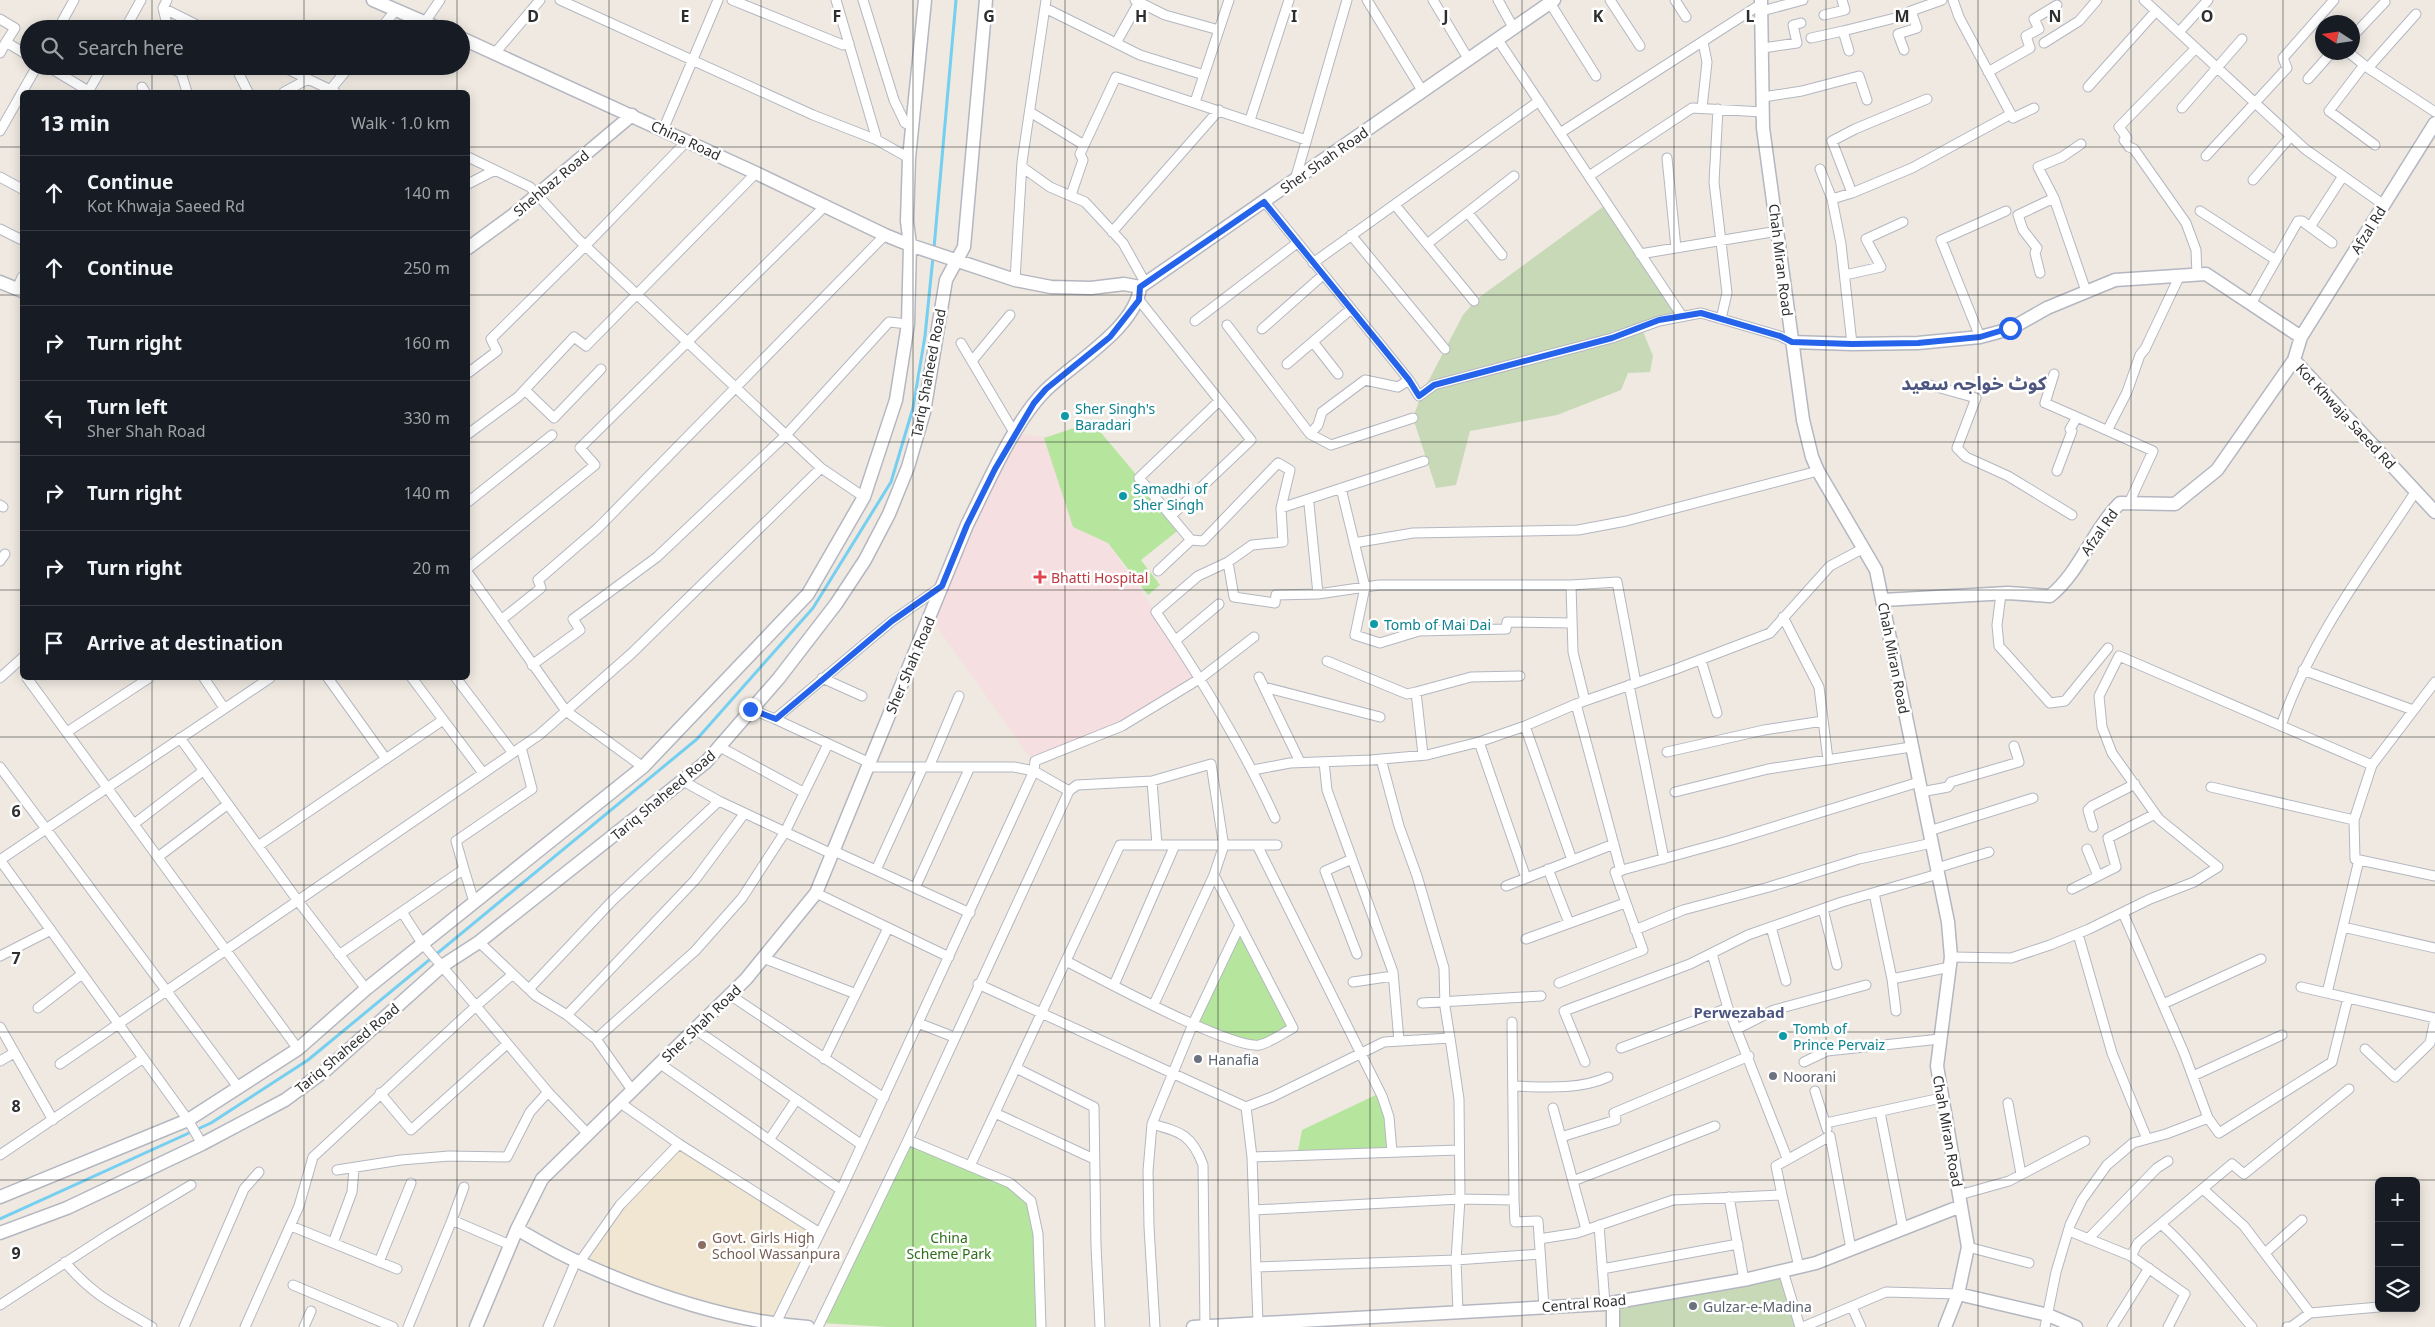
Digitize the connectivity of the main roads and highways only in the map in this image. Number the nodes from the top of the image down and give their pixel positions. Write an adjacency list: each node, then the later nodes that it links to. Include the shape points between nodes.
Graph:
1 (373, 0): 6 (main road)
2 (925, 0): 10 (main road, Tariq Shaheed Road, via 907,221)
3 (986, 0): 12 (main road, Tariq Shaheed Road, via 966,234 964,247)
4 (1552, 1): 14 (main road, Sher Shah Road)
5 (1761, 5): 17 (main road, Chah Miran Road, via 1763,128)
6 (419, 20)
7 (470, 42): 8 (main road, China Road)
8 (632, 115): 10 (main road, China Road, via 885,235); 11 (main road, Shehbaz Road, via 513,215)
9 (2435, 123): 16 (main road, Afzal Rd)
10 (915, 246): 12 (main road, China Road); 21 (main road, Tariq Shaheed Road, via 908,324 896,400 864,497 808,594 643,767 366,989 298,1049 238,1087 191,1124)
11 (470, 247)
12 (956, 260): 14 (main road, via 1015,280 1051,287); 24 (main road, Tariq Shaheed Road, via 946,280 924,412 908,467 889,514 866,560 836,604 720,747 683,781 478,942 441,965 326,1070 285,1100 67,1208)
13 (0, 282): 15 (main road)
14 (1143, 285): 23 (main road, Sher Shah Road, via 1139,300 1110,337 1046,389 1015,434 967,525 816,892 730,995 542,1179)
15 (20, 286)
16 (2301, 337): 17 (main road, via 2206,274 2197,274 2115,280 2047,308 2010,328 1980,337 1918,343); 18 (main road, Kot Khwaja Saeed Rd)
17 (1792, 342): 20 (main road, Chah Miran Road, via 1803,420 1812,457 1876,570)
18 (2294, 360): 19 (main road, Kot Khwaja Saeed Rd); 20 (main road, Afzal Rd, via 2218,470 2175,504 2120,503 2108,515 2064,585 2050,596 2002,594)
19 (2434, 509)
20 (1883, 600): 22 (main road, Chah Miran Road, via 1948,922 1951,962 1937,1066)
21 (0, 1197)
22 (1960, 1201): 25 (main road, Chah Miran Road, via 1968,1247); 26 (main road, Central Road, via 1903,1229 1799,1267 1744,1280)
23 (517, 1229): 28 (main road, via 578,1262 653,1291); 29 (main road, Sher Shah Road)
24 (0, 1233)
25 (1958, 1294): 27 (main road); 34 (main road, Chah Miran Road)
26 (1608, 1303): 32 (main road, Central Road); 33 (main road)
27 (2047, 1321): 35 (main road)
28 (775, 1326): 30 (main road)
29 (476, 1327)
30 (808, 1327)
31 (1193, 1327): 32 (main road, Central Road)
32 (1205, 1327)
33 (1613, 1327)
34 (1945, 1327)
35 (2076, 1327)

